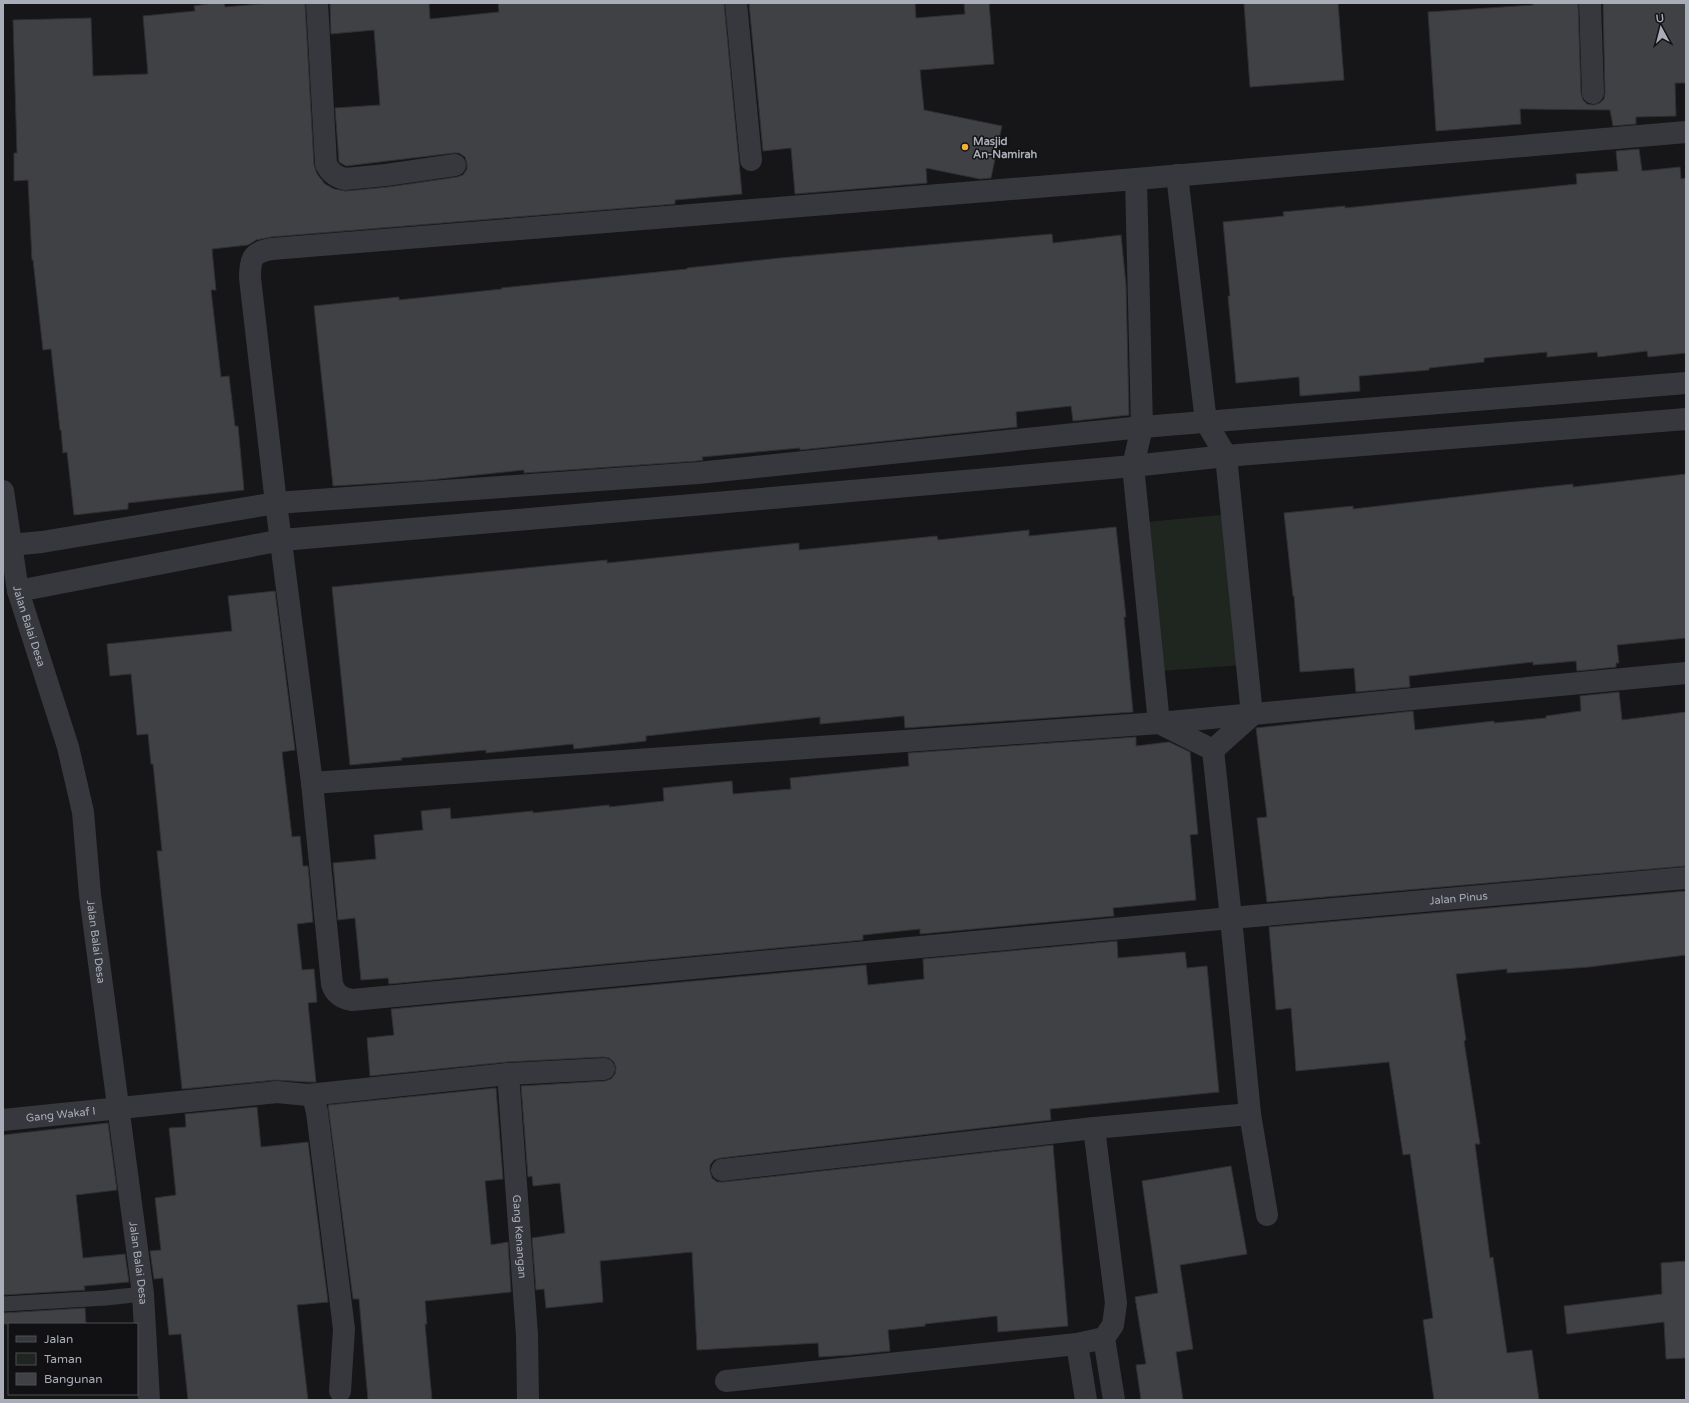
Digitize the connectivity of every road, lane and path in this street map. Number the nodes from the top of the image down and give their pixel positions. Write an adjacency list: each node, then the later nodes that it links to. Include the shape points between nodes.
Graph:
1 (317, 3): 7 (street, via 326,164 329,170 345,179)
2 (736, 3): 6 (street)
3 (1590, 3): 4 (street)
4 (1593, 93)
5 (1686, 132): 8 (street, Jalan Pinus)
6 (751, 160)
7 (455, 165)
8 (1176, 175): 9 (street, Jalan Pinus); 12 (street)
9 (1136, 179): 13 (street); 18 (street, Jalan Pinus, via 263,250 252,259 250,278)
10 (1686, 383): 12 (street)
11 (1686, 419): 14 (street)
12 (1206, 422): 13 (street); 14 (street)
13 (1142, 427): 15 (street); 16 (street)
14 (1226, 456): 15 (street); 24 (street)
15 (1133, 466): 19 (street); 25 (street)
16 (698, 473): 18 (street); 19 (street)
17 (3, 491): 21 (street, Jalan Balai Desa)
18 (276, 503): 20 (street, Jalan Pinus); 21 (street, via 42,542)
19 (704, 504): 20 (street)
20 (282, 540): 22 (street); 27 (street, Jalan Pinus)
21 (10, 544): 22 (street, Jalan Balai Desa)
22 (18, 591): 33 (street, Jalan Balai Desa, via 68,747 83,812 90,895)
23 (1686, 673): 24 (street)
24 (1252, 716): 25 (street); 26 (street)
25 (1159, 723): 26 (street); 27 (street)
26 (1213, 750): 29 (street)
27 (312, 783): 29 (street, Jalan Pinus, via 332,984 337,994 352,1000)
28 (1686, 878): 29 (street, Jalan Pinus)
29 (1231, 918): 34 (street)
30 (604, 1069): 31 (street, Gang Wakaf I)
31 (508, 1074): 32 (street, Gang Wakaf I); 46 (street, Gang Kenangan, via 527,1334)
32 (308, 1095): 33 (street, Gang Wakaf I, via 277,1092); 44 (street, via 314,1100 317,1112 341,1297 344,1329)
33 (118, 1107): 35 (street, Gang Wakaf I); 39 (street, Jalan Balai Desa)
34 (1250, 1114): 36 (street); 38 (street)
35 (3, 1120)
36 (1094, 1128): 37 (street); 41 (street, via 1116,1303 1113,1325)
37 (722, 1170)
38 (1267, 1215)
39 (143, 1294): 40 (lane); 45 (street, Jalan Balai Desa)
40 (3, 1304)
41 (1104, 1338): 42 (street); 48 (street)
42 (1076, 1344): 43 (street); 47 (street)
43 (726, 1381)
44 (340, 1390)
45 (149, 1400)
46 (528, 1400)
47 (1086, 1400)
48 (1114, 1400)

